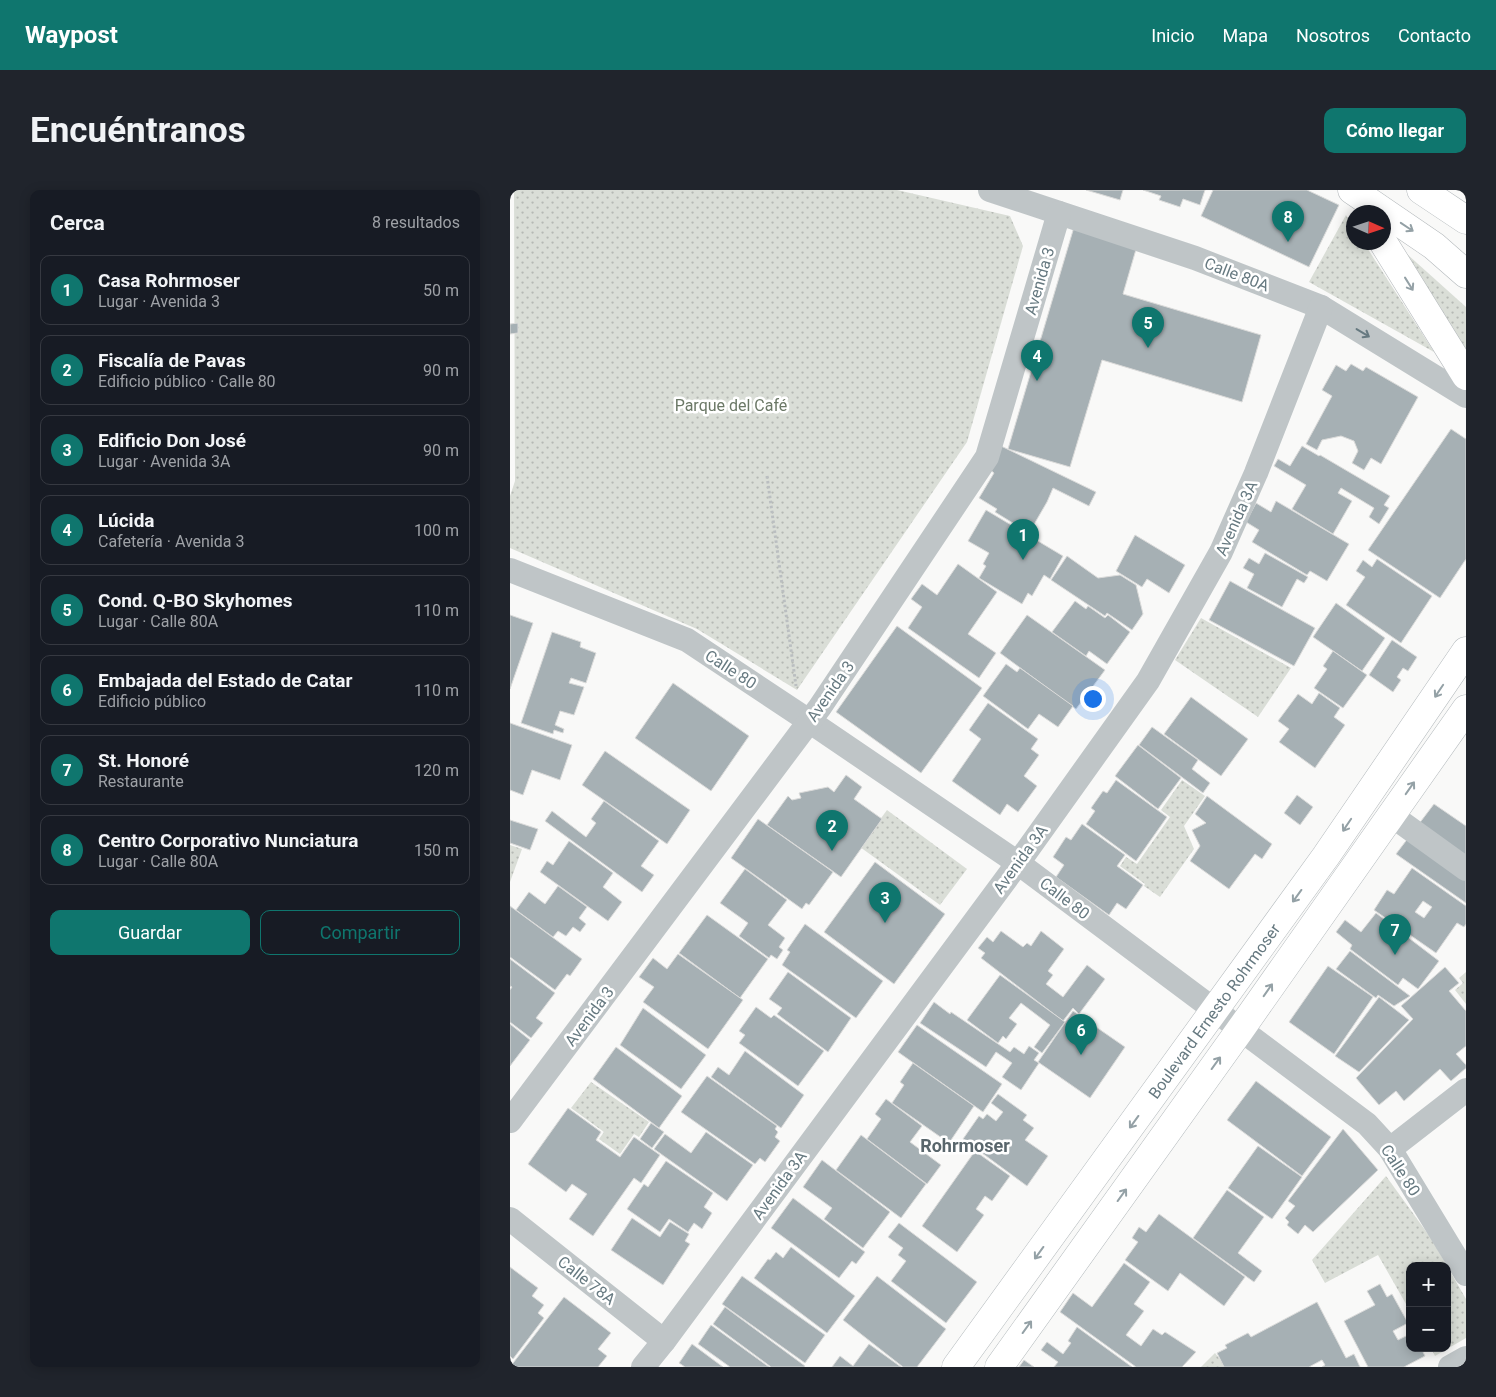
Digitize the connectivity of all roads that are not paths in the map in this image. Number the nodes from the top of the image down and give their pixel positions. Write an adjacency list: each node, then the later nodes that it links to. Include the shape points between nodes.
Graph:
1 (990, 190): 5 (street, Calle 80A)
2 (1351, 190): 4 (main road); 8 (main road, one-way to 8, via 1434,246)
3 (1421, 190): 6 (main road)
4 (1360, 205)
5 (1059, 213): 9 (street, Calle 80A, via 1195,258); 15 (street, Avenida 3, via 987,457)
6 (1466, 220)
7 (1388, 250): 10 (main road, one-way to 10)
8 (1466, 274)
9 (1321, 307): 11 (street, Calle 80A, one-way to 11); 17 (street, Avenida 3A, via 1256,473 1221,552 1148,681)
10 (1466, 376)
11 (1466, 396)
12 (510, 570): 15 (street, Calle 80, via 687,640)
13 (1466, 651): 19 (main road, Boulevard Ernesto Rohrmoser, one-way to 19)
14 (1466, 708): 16 (main road, Boulevard Ernesto Rohrmoser, one-way to 14)
15 (815, 714): 17 (street, Calle 80); 22 (street, Avenida 3)
16 (1391, 816): 18 (street); 20 (main road, Boulevard Ernesto Rohrmoser, one-way to 16)
17 (1018, 863): 19 (street, Calle 80); 26 (street, Avenida 3A)
18 (1466, 869)
19 (1215, 1012): 20 (street, Calle 80); 30 (main road, Boulevard Ernesto Rohrmoser, one-way to 30)
20 (1240, 1030): 23 (street, Calle 80, via 1367,1124); 28 (main road, Boulevard Ernesto Rohrmoser, one-way to 20)
21 (1466, 1090): 23 (street)
22 (510, 1121)
23 (1390, 1149): 25 (street, Calle 80)
24 (510, 1219): 26 (street, Calle 78A)
25 (1466, 1274)
26 (664, 1340): 29 (street, Avenida 3A)
27 (1466, 1358): 31 (street)
28 (1001, 1366)
29 (643, 1367)
30 (956, 1367)
31 (1450, 1367)

